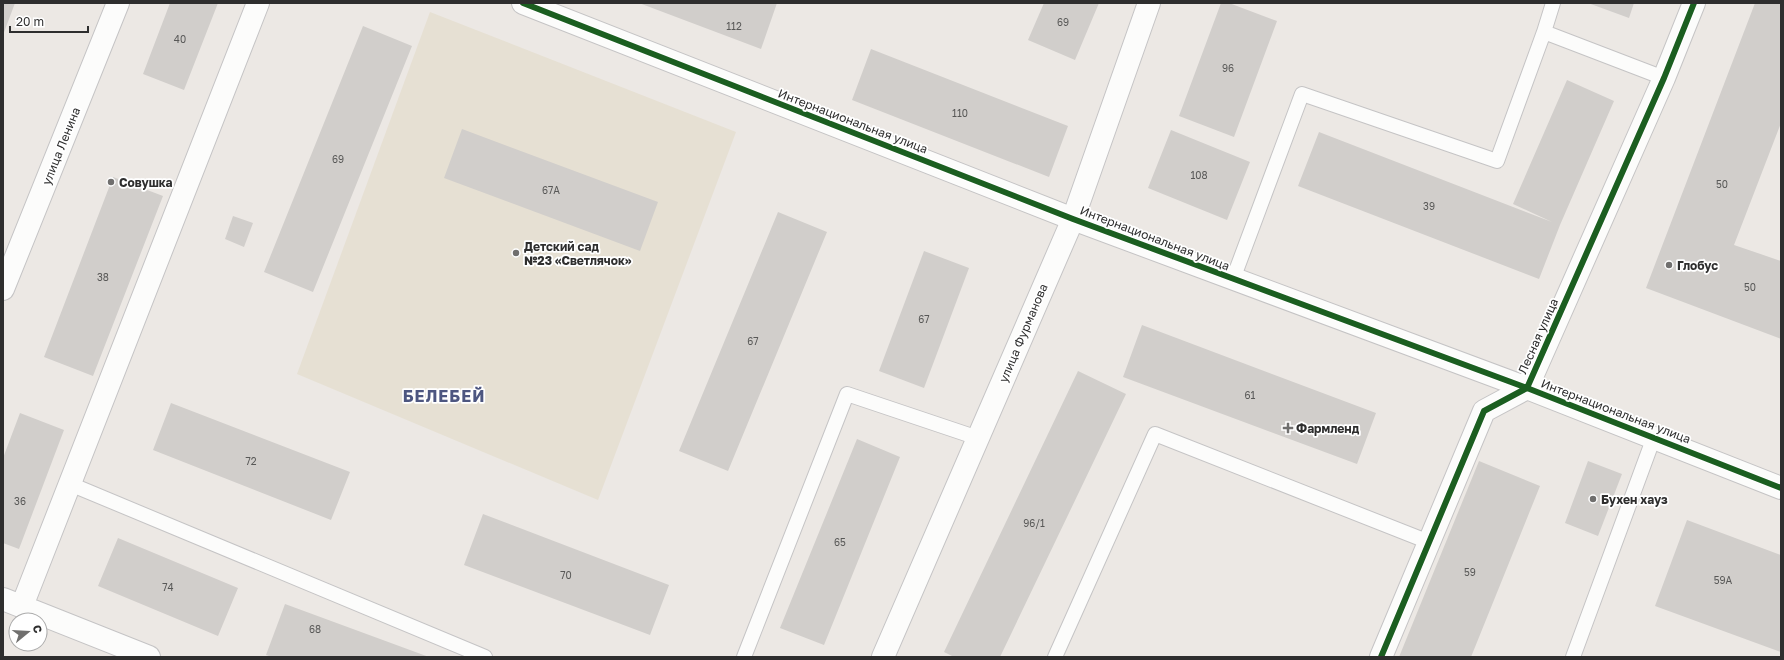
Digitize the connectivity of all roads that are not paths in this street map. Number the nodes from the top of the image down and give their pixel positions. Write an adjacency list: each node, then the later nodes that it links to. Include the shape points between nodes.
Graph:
1 (118, 3): 11 (street, улица Ленина)
2 (258, 3): 15 (street)
3 (523, 3): 9 (street, Интернациональная улица)
4 (1149, 3): 9 (street, улица Фурманова)
5 (1553, 3): 7 (lane)
6 (1694, 3): 8 (street, Лесная улица)
7 (1544, 32): 8 (lane); 10 (lane, via 1497,161 1302,94)
8 (1664, 78): 12 (street, Лесная улица)
9 (1073, 219): 10 (street, Интернациональная улица); 14 (street, улица Фурманова)
10 (1233, 279): 12 (street, Интернациональная улица)
11 (3, 289)
12 (1527, 388): 13 (street, Интернациональная улица); 17 (street, Лесная улица, via 1484,411)
13 (1654, 437): 16 (street, Интернациональная улица); 25 (lane)
14 (978, 438): 21 (lane, via 847,394); 22 (street, улица Фурманова)
15 (70, 484): 18 (street); 20 (lane)
16 (1781, 488)
17 (1429, 542): 23 (lane, via 1155,434); 24 (street, Лесная улица)
18 (13, 602): 19 (street)
19 (149, 657)
20 (485, 657)
21 (744, 657)
22 (883, 657)
23 (1055, 657)
24 (1381, 657)
25 (1572, 657)

